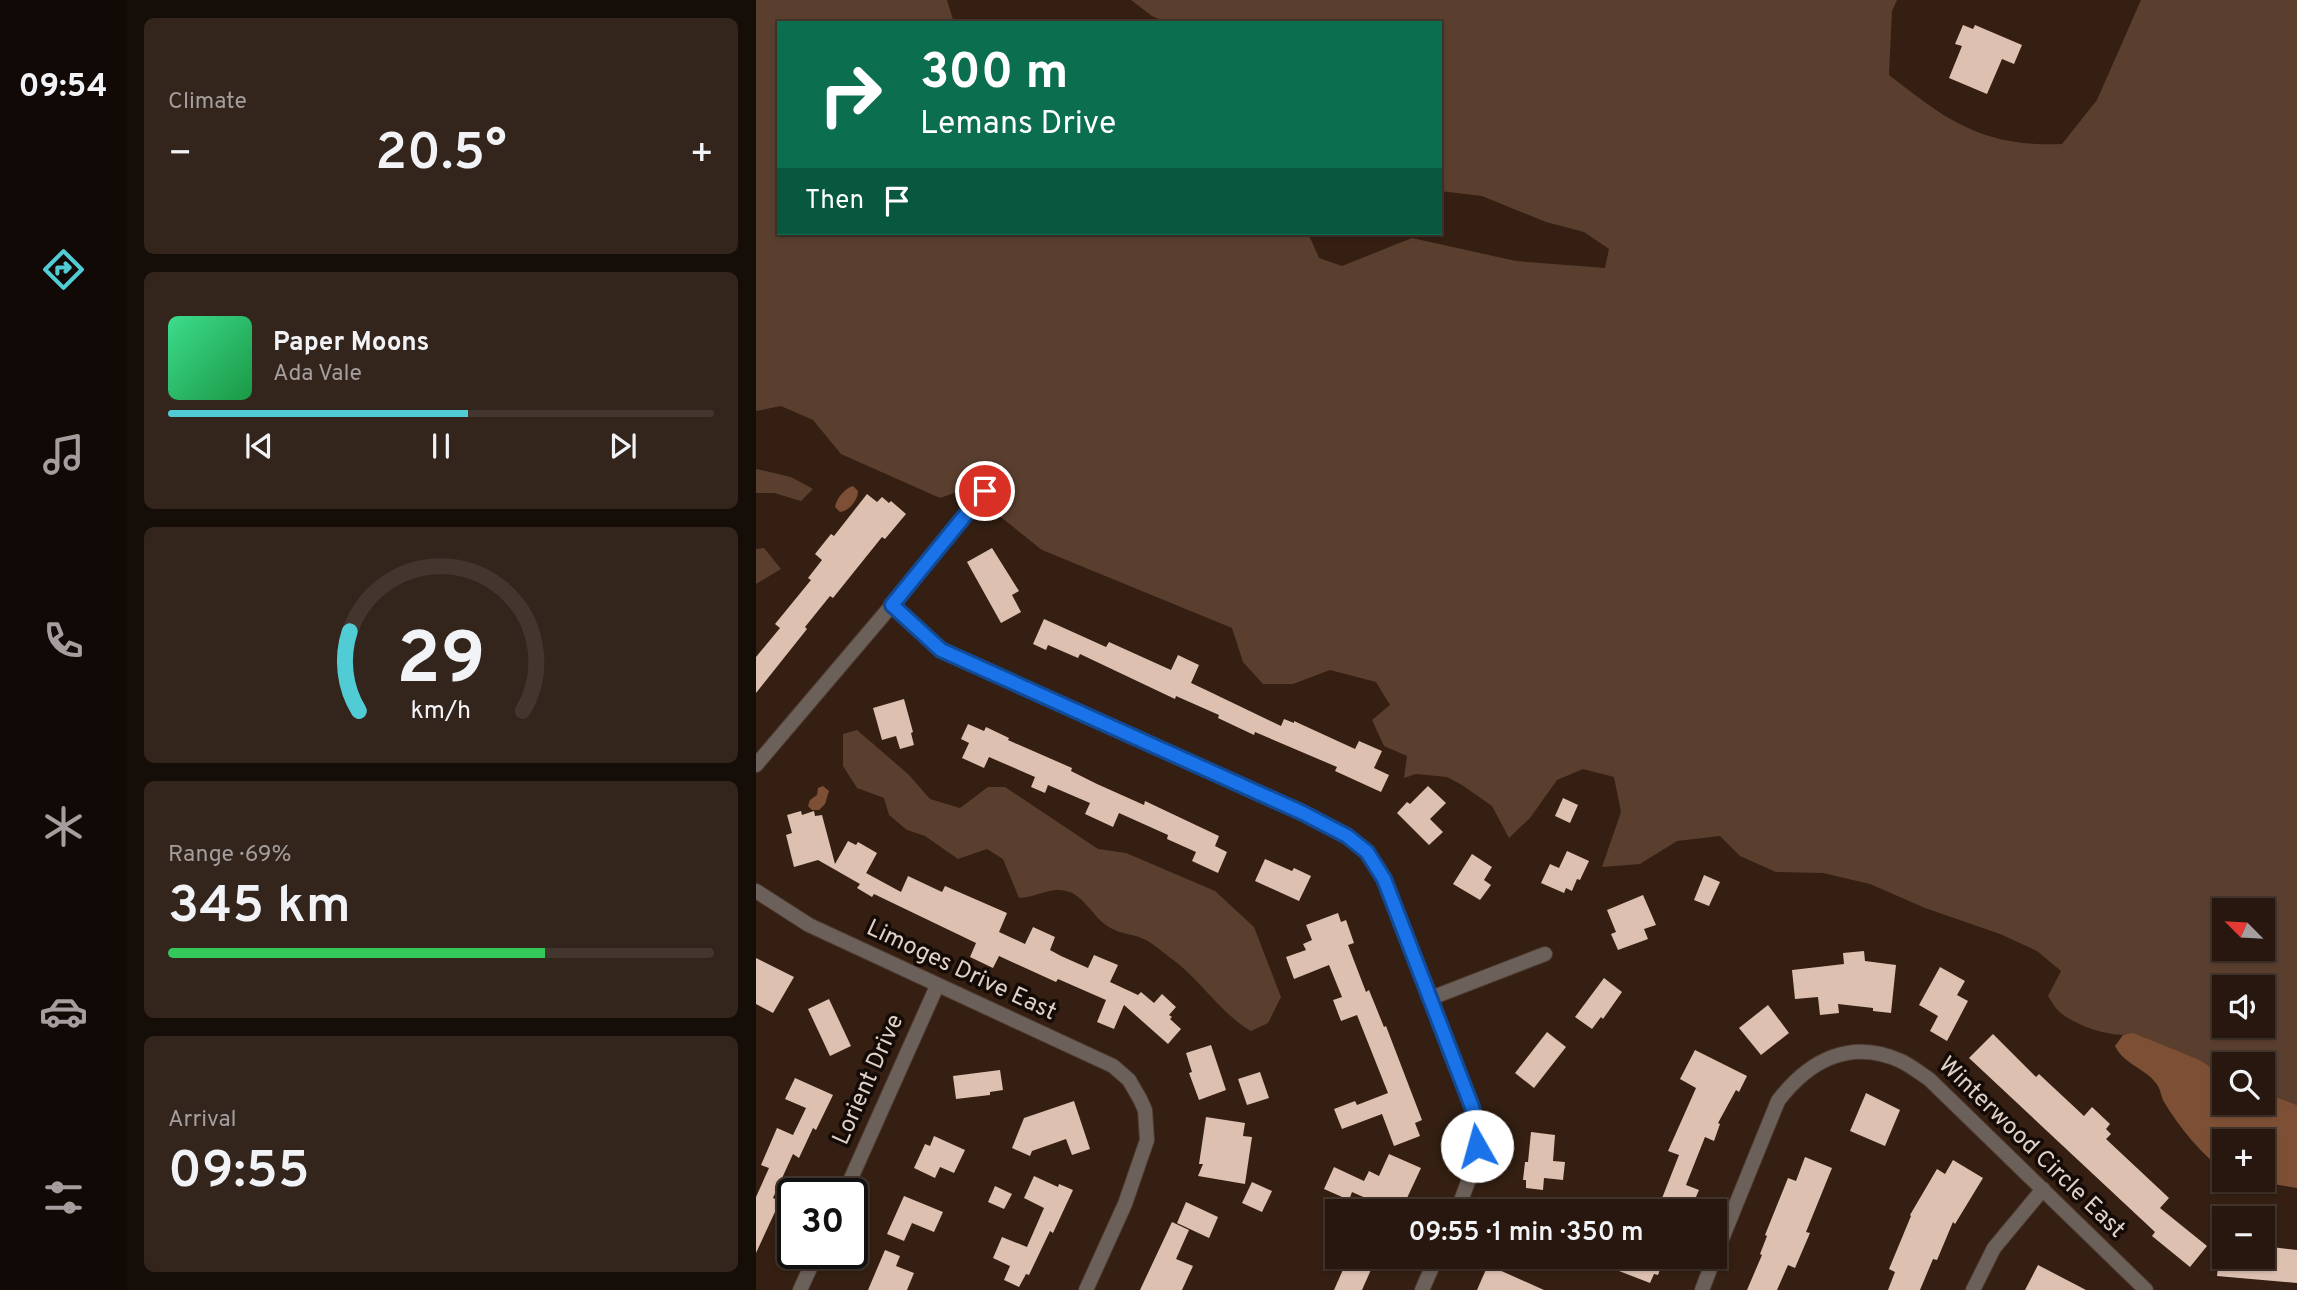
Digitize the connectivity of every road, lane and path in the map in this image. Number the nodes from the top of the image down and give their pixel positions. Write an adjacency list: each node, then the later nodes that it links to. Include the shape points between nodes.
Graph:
1 (985, 491): 2 (street)
2 (892, 605): 3 (street); 7 (street, via 941,650 1347,836 1367,852 1384,879)
3 (756, 765)
4 (756, 891): 6 (street, Limoges Drive East, via 809,925)
5 (1545, 954): 7 (street)
6 (937, 986): 8 (street, Lorient Drive); 16 (street, Limoges Drive East, via 1113,1066 1129,1080 1140,1099 1147,1140)
7 (1432, 998): 10 (street, via 1478,1131 1476,1161)
8 (851, 1178)
9 (2043, 1189): 11 (street, Winterwood Circle East, via 1929,1079 1901,1061 1867,1051 1834,1056 1809,1067 1792,1082 1778,1101); 19 (street, via 1994,1248); 20 (street, Winterwood Circle East)
10 (1462, 1199)
11 (1727, 1226)
12 (810, 1269): 15 (street)
13 (1431, 1269): 17 (street)
14 (1710, 1269): 18 (street)
15 (800, 1290)
16 (1087, 1290)
17 (1422, 1290)
18 (1702, 1290)
19 (1973, 1290)
20 (2146, 1290)

